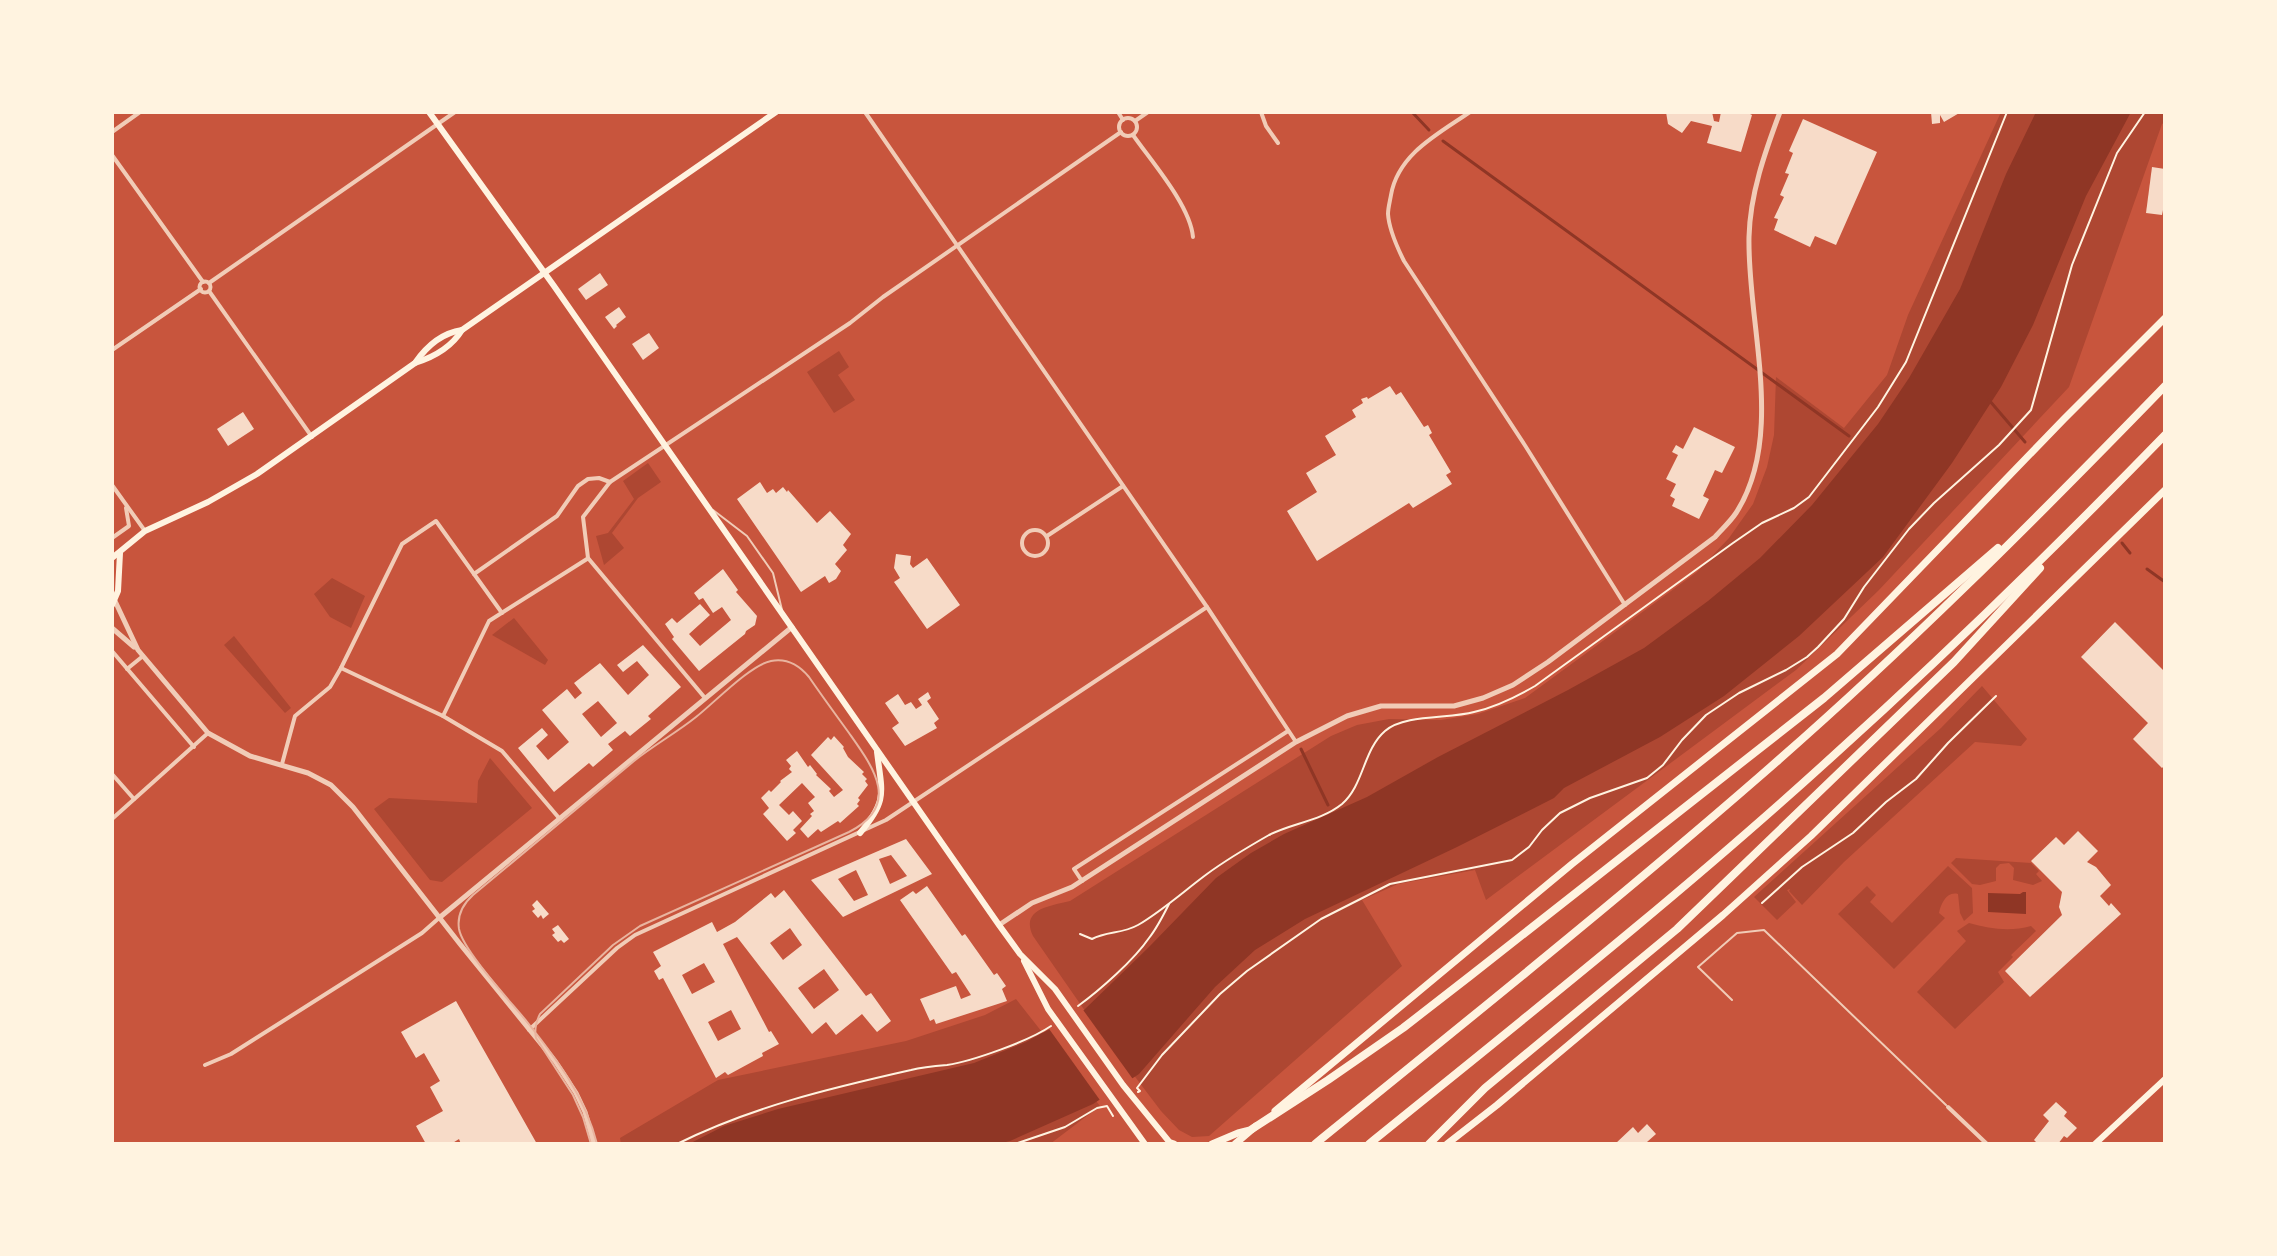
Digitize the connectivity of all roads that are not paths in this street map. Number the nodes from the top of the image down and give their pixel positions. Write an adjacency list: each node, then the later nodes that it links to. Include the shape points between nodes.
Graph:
1 (140, 112): 14 (street)
2 (429, 112): 13 (main road)
3 (455, 112): 13 (street)
4 (776, 112): 21 (main road)
5 (865, 112): 20 (street)
6 (1118, 112): 11 (street)
7 (1148, 112): 12 (street)
8 (1261, 112): 17 (street)
9 (1470, 112): 49 (street, via 1406,160 1393,184 1388,213 1394,239)
10 (1780, 112): 49 (street, via 1755,190 1749,236 1762,400 1761,443 1748,488 1715,537)
11 (1123, 120): 12 (street); 15 (street)
12 (1135, 121): 16 (street)
13 (438, 124): 21 (main road); 22 (street)
14 (112, 132)
15 (1121, 132): 16 (street); 20 (street)
16 (1133, 135): 19 (street, via 1183,207)
17 (1278, 143)
18 (112, 155): 22 (street)
19 (1193, 237)
20 (956, 246): 30 (street); 33 (street)
21 (545, 273): 29 (main road, via 462,330 432,358 415,363); 30 (main road)
22 (206, 282): 23 (street); 24 (street)
23 (201, 289): 24 (street); 26 (street)
24 (209, 291): 29 (street)
25 (2165, 318): 82 (main road, via 1837,654 1572,864)
26 (112, 350)
27 (2165, 386): 35 (highway)
28 (2165, 435): 38 (highway)
29 (312, 437): 39 (main road, via 208,502)
30 (665, 445): 31 (street); 37 (main road)
31 (610, 482): 44 (street, via 583,517); 46 (street, via 588,479 557,516)
32 (112, 485): 36 (street)
33 (1123, 486): 40 (street); 50 (street)
34 (2165, 490): 91 (main road, via 1811,836)
35 (2061, 492): 82 (highway, via 1812,707 1403,1028); 88 (highway, via 1943,609 1760,776)
36 (124, 501): 39 (street); 41 (street, via 129,526)
37 (708, 506): 52 (main road); 52 (lane, via 747,536 773,573)
38 (2083, 519): 89 (highway, via 1833,757 1646,919); 90 (highway, via 1954,662 1677,929 1485,1088)
39 (145, 531): 42 (main road)
40 (1047, 536): 40 (street, via 1028,532 1024,550 1031,556 1044,553)
41 (112, 538)
42 (120, 553): 43 (main road); 47 (main road)
43 (112, 558)
44 (588, 558): 51 (street); 59 (street)
45 (112, 574): 47 (main road)
46 (474, 574): 51 (street); 57 (street, via 436,521 402,544)
47 (118, 585): 48 (main road)
48 (114, 603): 56 (street)
49 (1625, 605): 63 (street, via 1513,685 1483,698 1454,706 1381,706 1351,714)
50 (1207, 607): 61 (street); 69 (street)
51 (502, 613): 60 (street, via 489,621)
52 (784, 615): 53 (main road)
53 (792, 627): 59 (street); 65 (main road)
54 (112, 628): 56 (street)
55 (112, 651): 58 (street)
56 (140, 653): 58 (street); 62 (street)
57 (341, 668): 60 (street); 66 (street, via 330,687 295,716)
58 (127, 669): 64 (street)
59 (705, 698): 71 (street)
60 (443, 716): 71 (street, via 502,751)
61 (1288, 730): 63 (street); 73 (street, via 1074,869)
62 (208, 733): 64 (street); 66 (street, via 250,756)
63 (1296, 742): 73 (street)
64 (194, 747): 68 (street)
65 (876, 748): 69 (main road); 72 (main road, via 879,806)
66 (282, 764): 74 (street, via 331,785)
67 (112, 774): 68 (street)
68 (134, 799): 70 (street)
69 (914, 802): 72 (street); 75 (main road)
70 (112, 819)
71 (560, 819): 74 (street)
72 (860, 833): 78 (street, via 635,935)
73 (1082, 881): 75 (street)
74 (439, 918): 78 (street); 79 (street, via 241,1048)
75 (999, 925): 76 (main road)
76 (1020, 954): 84 (main road, via 1048,1009); 85 (main road, via 1055,989)
77 (1732, 1000): 81 (lane, via 1698,967 1737,933 1764,930)
78 (529, 1030): 83 (street, via 576,1093)
79 (205, 1065)
80 (2165, 1079): 93 (main road)
81 (1948, 1107): 92 (street)
82 (1252, 1129): 86 (main road); 87 (main road)
83 (594, 1144)
84 (1145, 1144)
85 (1172, 1144)
86 (1212, 1144)
87 (1235, 1144)
88 (1315, 1144)
89 (1369, 1144)
90 (1429, 1144)
91 (1447, 1144)
92 (1987, 1144)
93 (2095, 1144)

